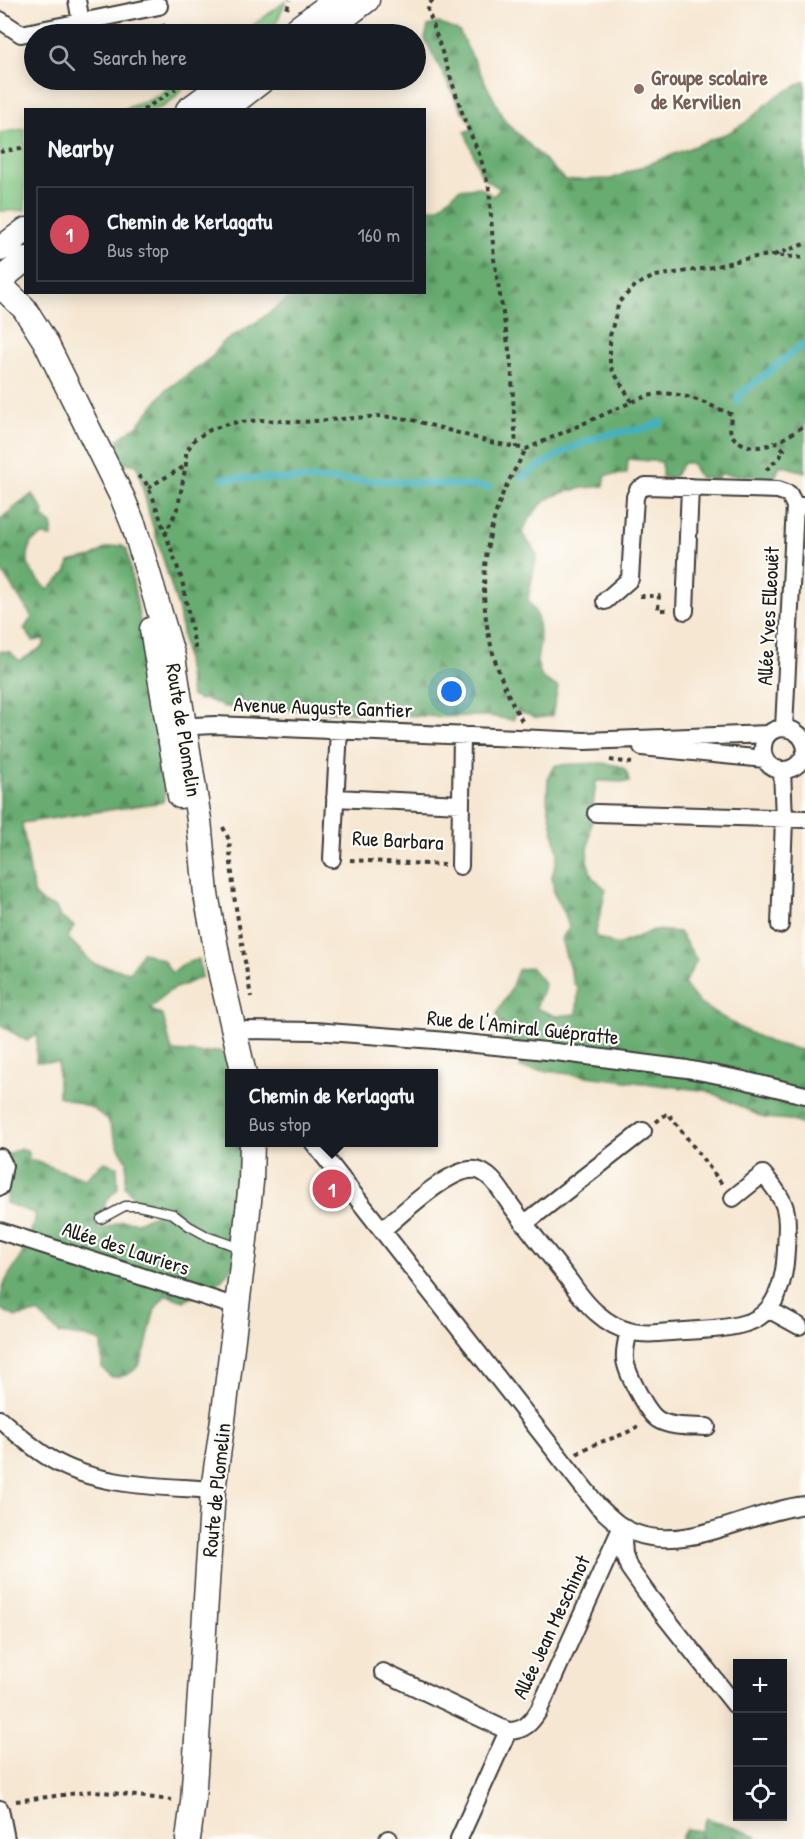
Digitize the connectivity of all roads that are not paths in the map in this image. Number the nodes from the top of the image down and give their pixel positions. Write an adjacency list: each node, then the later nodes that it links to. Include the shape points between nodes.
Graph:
1 (77, 0): 6 (street)
2 (336, 0): 8 (street)
3 (367, 0): 9 (street)
4 (159, 6): 6 (street)
5 (0, 20): 10 (street)
6 (81, 22): 7 (street)
7 (71, 24)
8 (304, 24)
9 (335, 24)
10 (24, 33)
11 (215, 90): 13 (street)
12 (250, 90): 14 (street)
13 (191, 108)
14 (227, 108)
15 (15, 244): 16 (street)
16 (0, 279)
17 (0, 285): 19 (street, Route de Plomelin, via 24,308)
18 (35, 294): 19 (street, Route de Plomelin)
19 (45, 341): 24 (street, Route de Plomelin, via 134,526 146,570 153,642)
20 (690, 487): 21 (street, Allée Yves Elleouët, via 778,490 789,494); 22 (street, Allée Yves Elleouët, via 646,486 638,490 630,579); 23 (street)
21 (800, 506): 26 (street, Allée Yves Elleouët)
22 (605, 601)
23 (685, 611)
24 (176, 727): 25 (street, Avenue Auguste Gantier); 40 (street, Route de Plomelin, via 185,819)
25 (339, 730): 27 (street, Avenue Auguste Gantier); 32 (street, Rue Barbara)
26 (776, 731): 28 (street, via 790,728); 29 (street, Avenue Auguste Gantier); 30 (street, Allée Yves Elleouët, via 763,746)
27 (462, 735): 29 (street, Avenue Auguste Gantier); 33 (street, Rue Barbara)
28 (803, 739)
29 (585, 741): 30 (street, Avenue Auguste Gantier)
30 (765, 759): 31 (street, via 771,766)
31 (797, 763): 35 (street)
32 (335, 798): 33 (street); 37 (street, Rue Barbara)
33 (461, 804): 38 (street, Rue Barbara)
34 (596, 813): 35 (street)
35 (784, 819): 36 (street); 39 (street)
36 (805, 819)
37 (332, 859)
38 (460, 866)
39 (780, 925)
40 (245, 1030): 41 (street, Route de Plomelin); 42 (street, Rue de l'Amiral Guépratte, via 435,1040 613,1059 708,1073)
41 (244, 1069)
42 (805, 1095)
43 (643, 1131): 50 (street)
44 (252, 1147): 53 (street, Route de Plomelin)
45 (316, 1147): 51 (street)
46 (0, 1157): 47 (street, via 4,1165)
47 (0, 1187)
48 (733, 1198): 55 (street, via 763,1174 784,1203 787,1221 783,1279)
49 (101, 1219): 53 (lane, via 125,1206 152,1209 173,1214 209,1237)
50 (524, 1224): 51 (street, via 486,1173 469,1170 446,1178); 57 (street, via 595,1312)
51 (382, 1230): 62 (street, via 598,1506)
52 (0, 1231): 54 (street, Allée des Lauriers)
53 (244, 1250): 54 (street, Route de Plomelin)
54 (237, 1307): 60 (street, Route de Plomelin)
55 (768, 1309): 56 (street); 57 (street, via 758,1318 732,1326 644,1334)
56 (799, 1326)
57 (628, 1331): 59 (street, via 626,1365 656,1418 668,1424)
58 (0, 1419): 60 (street, via 50,1459 90,1476)
59 (708, 1427)
60 (213, 1490): 68 (street, Route de Plomelin)
61 (805, 1504): 62 (street, via 674,1539 635,1533)
62 (622, 1526): 64 (street, via 628,1568); 65 (street, Allée Jean Meschinot, via 539,1710 528,1725)
63 (383, 1672): 65 (street)
64 (733, 1702)
65 (508, 1731): 69 (street)
66 (6, 1805): 67 (street)
67 (6, 1839)
68 (188, 1839)
69 (459, 1839)

